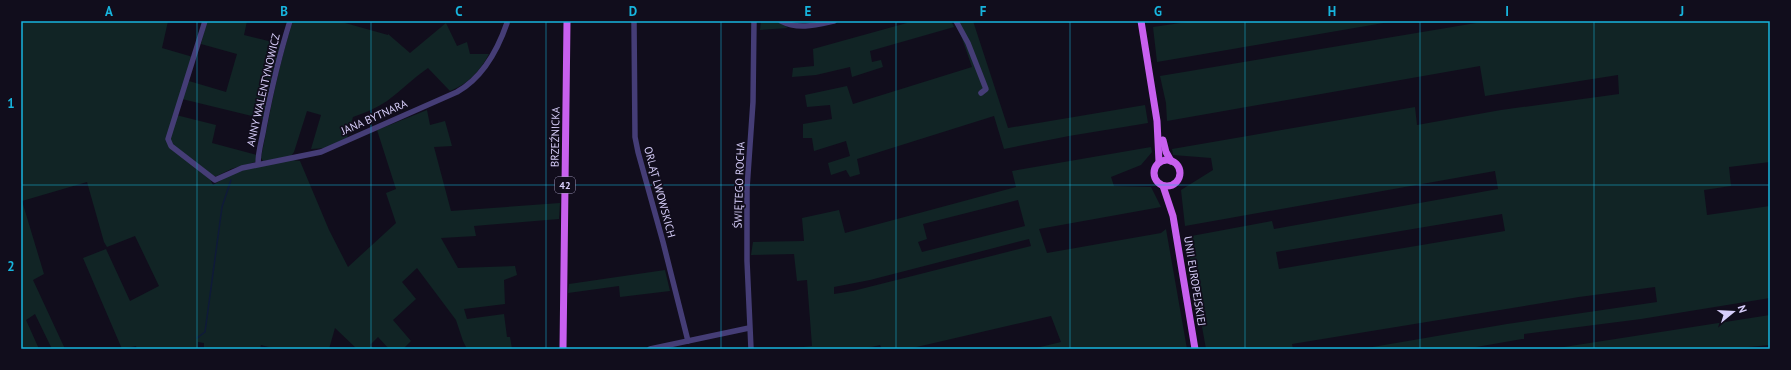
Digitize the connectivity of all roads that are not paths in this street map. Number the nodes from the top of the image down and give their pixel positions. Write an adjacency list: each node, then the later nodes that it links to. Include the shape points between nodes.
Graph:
1 (205, 21): 15 (street, JANA BYTNARA, via 168,139 171,146 215,180 236,169)
2 (290, 21): 15 (street, ANNY WALENTYNOWICZ, via 267,110)
3 (567, 21): 21 (main road, BRZEŹNICKA / 42)
4 (634, 21): 20 (street, ORLĄT LWOWSKICH, via 635,137)
5 (754, 21): 19 (street, ŚWIĘTEGO ROCHA, via 753,102 747,188)
6 (781, 21): 7 (street, via 795,26 809,26)
7 (834, 21)
8 (956, 21): 11 (street, via 968,43 986,89)
9 (1141, 21): 12 (main road)
10 (507, 23): 15 (street, JANA BYTNARA, via 484,67 464,88 321,152)
11 (981, 93)
12 (1157, 121): 13 (main road); 14 (main road)
13 (1171, 161): 14 (main road); 16 (main road, via 1178,166 1180,174 1178,181)
14 (1159, 162): 17 (main road, via 1154,176)
15 (258, 164)
16 (1173, 185): 17 (main road); 18 (main road, UNII EUROPEJSKIEJ)
17 (1163, 186): 18 (main road, UNII EUROPEJSKIEJ)
18 (1173, 216): 24 (main road, UNII EUROPEJSKIEJ)
19 (749, 328): 20 (street); 23 (street, ŚWIĘTEGO ROCHA)
20 (688, 341): 22 (street)
21 (563, 349)
22 (650, 349)
23 (751, 349)
24 (1195, 349)

